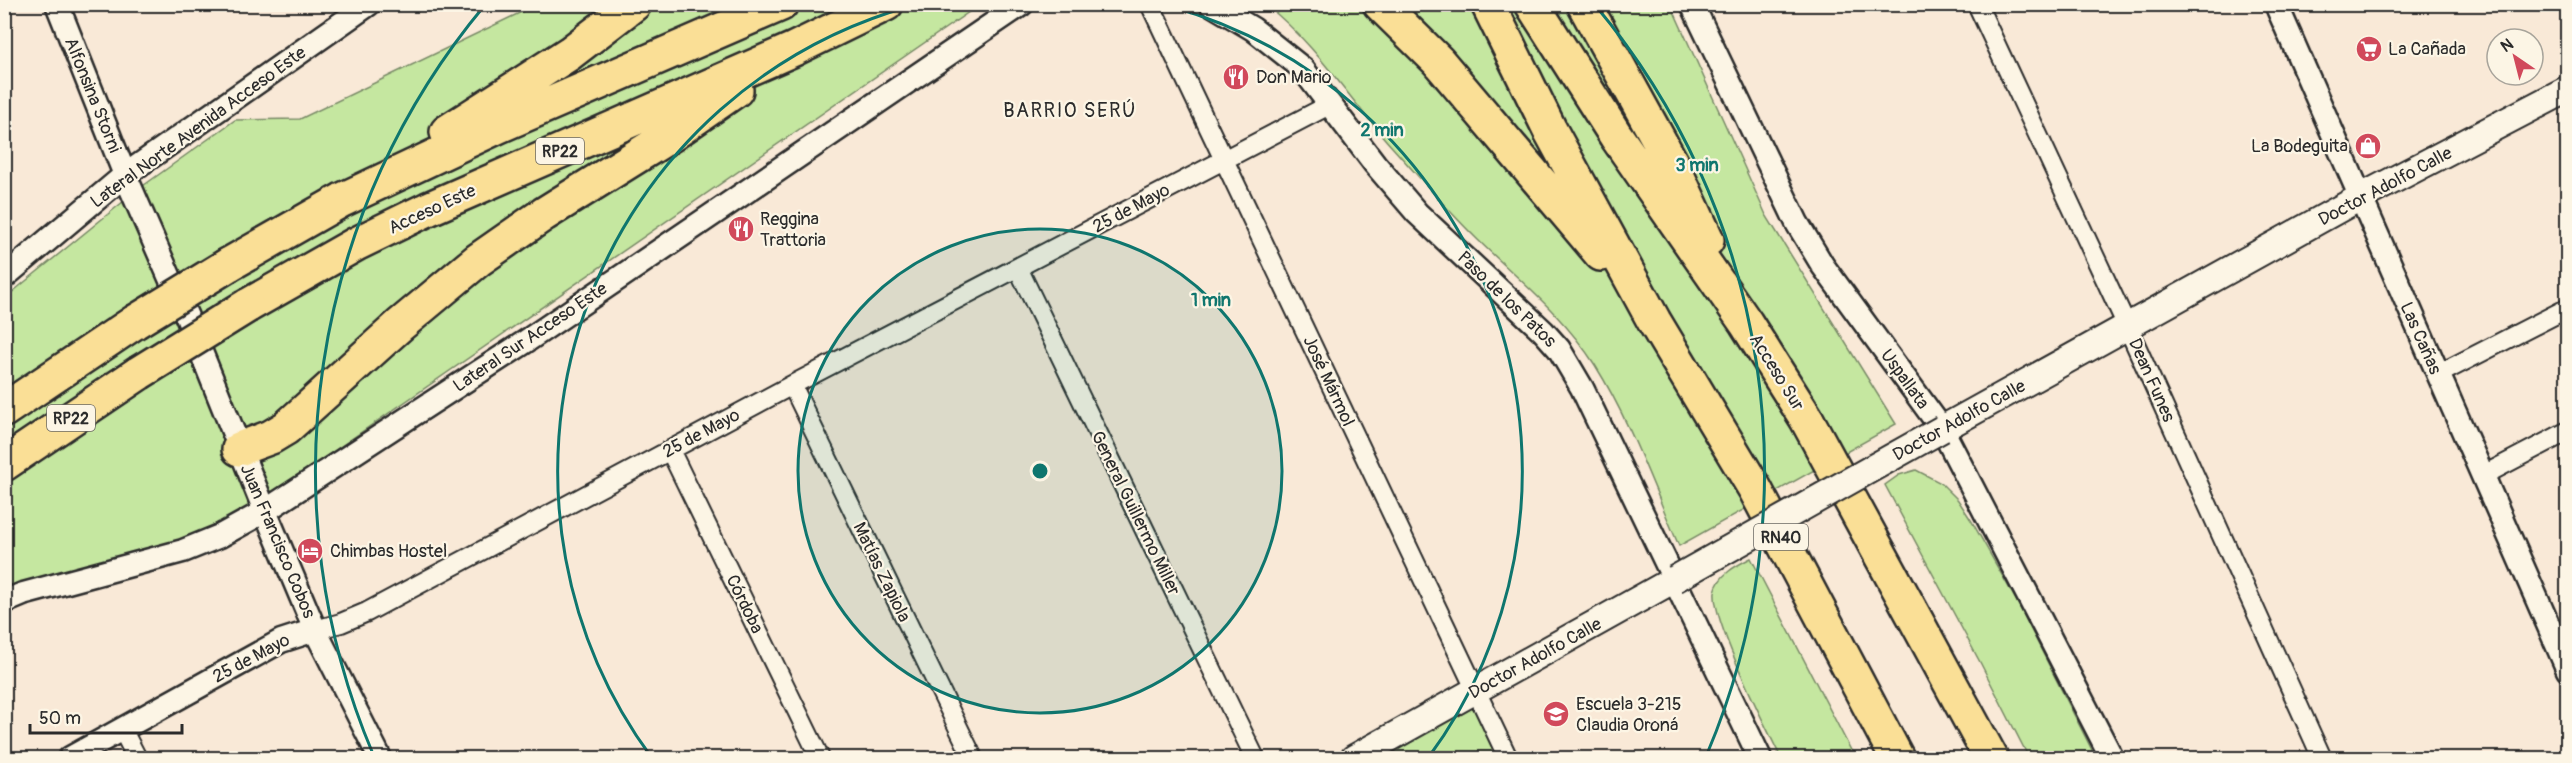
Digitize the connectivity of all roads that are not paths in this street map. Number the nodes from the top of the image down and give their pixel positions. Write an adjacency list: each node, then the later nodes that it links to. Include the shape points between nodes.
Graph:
1 (57, 4): 20 (street, Alfonsina Storni)
2 (369, 4): 20 (street, Lateral Norte Avenida Acceso Este)
3 (634, 4): 22 (highway, via 570,53)
4 (781, 4): 22 (highway, RP22, via 499,126)
5 (1022, 4): 39 (street, Lateral Sur Acceso Este, via 525,342)
6 (1150, 4): 19 (street, José Mármol)
7 (1211, 4): 18 (street, Paso de los Patos, via 1253,29 1302,68)
8 (1380, 4): 27 (highway, via 1445,70 1579,226)
9 (1488, 4): 27 (highway, RN40, via 1550,130)
10 (1532, 4): 28 (highway, Acceso Sur, via 1616,136)
11 (1584, 4): 28 (highway, via 1672,164)
12 (1692, 4): 33 (street, Uspallata, via 1797,224 1823,266)
13 (1977, 4): 29 (street, Dean Funes)
14 (2276, 4): 21 (street, Las Cañas)
15 (885, 6): 16 (highway, Acceso Este / RP22)
16 (794, 49): 35 (highway, via 674,133 478,260 286,428); 37 (highway, Acceso Este / RP22, bridge, via 356,244 139,372)
17 (2568, 90): 21 (main road, Doctor Adolfo Calle)
18 (1331, 104): 19 (street, 25 de Mayo); 40 (street, Paso de los Patos, via 1417,213 1558,349 1582,388)
19 (1224, 159): 23 (street, 25 de Mayo); 44 (street, José Mármol)
20 (125, 175): 24 (street, Lateral Norte Avenida Acceso Este); 26 (street, Alfonsina Storni)
21 (2359, 198): 29 (main road, Doctor Adolfo Calle); 30 (street, Las Cañas)
22 (342, 200): 32 (highway, RP22, bridge, via 135,322)
23 (1018, 268): 31 (street, 25 de Mayo); 51 (street, General Guillermo Miller)
24 (4, 277)
25 (2568, 308): 30 (street)
26 (187, 317): 35 (street, Juan Francisco Cobos)
27 (1654, 321): 55 (highway, RN40, via 1755,489)
28 (1746, 323): 56 (highway, Acceso Sur, via 1806,418)
29 (2128, 328): 33 (main road, Doctor Adolfo Calle); 58 (street, Dean Funes)
30 (2438, 375): 38 (street, Las Cañas)
31 (792, 385): 36 (street, 25 de Mayo); 50 (street, Matías Zapiola)
32 (4, 410)
33 (1942, 429): 40 (main road, Doctor Adolfo Calle, bridge); 57 (street, Uspallata)
34 (2568, 431): 38 (street)
35 (239, 449): 39 (street, Juan Francisco Cobos)
36 (670, 450): 42 (street, 25 de Mayo, via 367,612); 49 (street, Córdoba)
37 (4, 464)
38 (2482, 477): 43 (street, Las Cañas)
39 (264, 512): 41 (street, Lateral Sur Acceso Este, via 183,551); 42 (street, Juan Francisco Cobos)
40 (1675, 579): 44 (main road, Doctor Adolfo Calle); 54 (street, Paso de los Patos)
41 (4, 602)
42 (315, 630): 45 (street, 25 de Mayo, via 281,640); 48 (street, Juan Francisco Cobos)
43 (2568, 670)
44 (1475, 691): 52 (main road, Doctor Adolfo Calle); 53 (street, José Mármol)
45 (122, 729): 46 (street, 25 de Mayo); 47 (street)
46 (70, 759)
47 (138, 759)
48 (380, 759)
49 (820, 759)
50 (973, 759)
51 (1255, 759)
52 (1354, 759)
53 (1508, 759)
54 (1760, 759)
55 (1898, 759)
56 (1991, 759)
57 (2112, 759)
58 (2322, 759)

